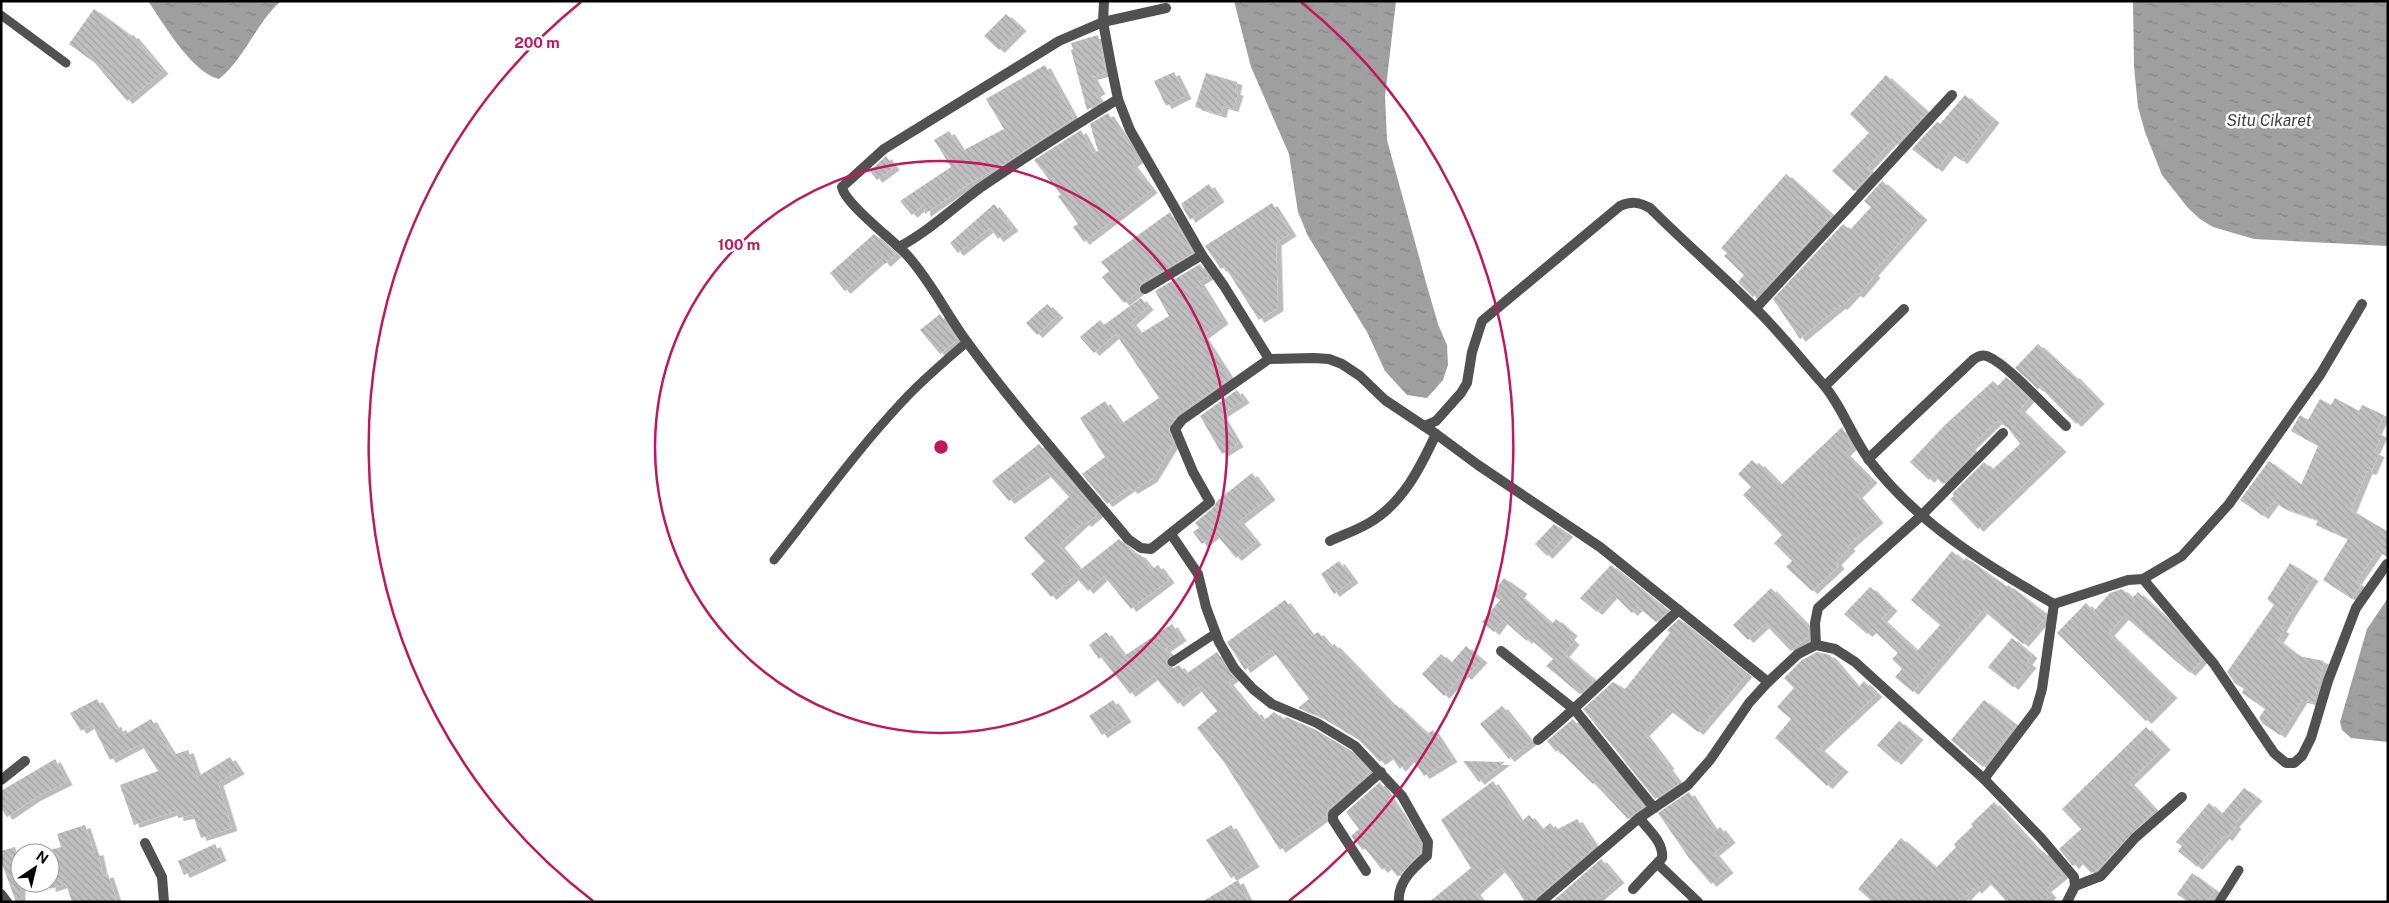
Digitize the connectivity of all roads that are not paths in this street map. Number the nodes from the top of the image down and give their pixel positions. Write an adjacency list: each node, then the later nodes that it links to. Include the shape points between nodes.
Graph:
1 (1104, 1): 4 (street)
2 (1166, 8): 4 (street)
3 (1, 15): 5 (lane)
4 (1103, 22): 7 (street); 8 (street, via 1059,41 884,149 847,181 842,187 843,193)
5 (66, 64)
6 (1952, 95): 12 (street)
7 (1118, 99): 8 (street, via 1030,153); 9 (street, via 1130,130)
8 (900, 247): 14 (street, via 932,284)
9 (1202, 255): 10 (street); 15 (street)
10 (1145, 289)
11 (2362, 304): 27 (street, via 2320,375 2229,504 2182,556)
12 (1756, 308): 16 (street); 17 (street, via 1650,208 1628,202 1482,321 1467,383 1436,421)
13 (1904, 309): 16 (street)
14 (967, 342): 23 (street, via 1128,539 1141,548 1151,548); 25 (lane, via 902,401)
15 (1269, 359): 17 (street, via 1329,359 1342,364 1360,376 1384,400); 23 (street, via 1177,424 1175,429 1187,459 1210,502)
16 (1825, 386): 21 (street, via 1842,409)
17 (1424, 426): 19 (street)
18 (2066, 426): 21 (street, via 2017,379 1983,355 1974,359)
19 (1436, 434): 24 (street, via 1419,470 1395,502 1369,523); 29 (street, via 1478,466 1600,547)
20 (2004, 434): 22 (street)
21 (1868, 459): 22 (street)
22 (1922, 515): 28 (street, via 1988,566); 31 (street, via 1818,608)
23 (1171, 534): 30 (street, via 1198,574)
24 (1330, 541)
25 (774, 560)
26 (2387, 564): 27 (street, via 2356,608 2328,680 2312,738 2302,756 2294,762 2286,762 2274,752 2214,664)
27 (2143, 579): 28 (street, via 2128,580)
28 (2054, 604): 39 (street, via 2036,710)
29 (1679, 610): 34 (street); 35 (street, via 1592,690)
30 (1216, 633): 33 (lane); 38 (street, via 1234,668 1253,689 1272,704 1317,723 1355,746)
31 (1816, 646): 34 (street, via 1798,654); 39 (street, via 1835,648 1855,662)
32 (1501, 651): 35 (street)
33 (1172, 662)
34 (1768, 682): 42 (street, via 1688,785)
35 (1575, 710): 36 (street); 42 (street)
36 (1538, 740)
37 (24, 761): 40 (street)
38 (1381, 772): 47 (street, via 1333,814 1332,820); 53 (street, via 1402,796 1428,842 1426,856 1412,869 1398,891)
39 (1984, 779): 48 (street, via 2069,870)
40 (1, 780)
41 (2182, 797): 48 (street, via 2135,838 2101,876)
42 (1654, 808): 43 (street)
43 (1639, 818): 45 (street, via 1660,844 1663,852); 54 (street)
44 (145, 843): 52 (street, via 162,877)
45 (1658, 864): 49 (street); 55 (street)
46 (2239, 870): 57 (lane)
47 (1366, 871)
48 (2076, 886): 56 (street)
49 (1633, 889)
50 (1, 894): 51 (street)
51 (8, 902)
52 (164, 902)
53 (1399, 902)
54 (1541, 902)
55 (1698, 902)
56 (2067, 902)
57 (2218, 902)

